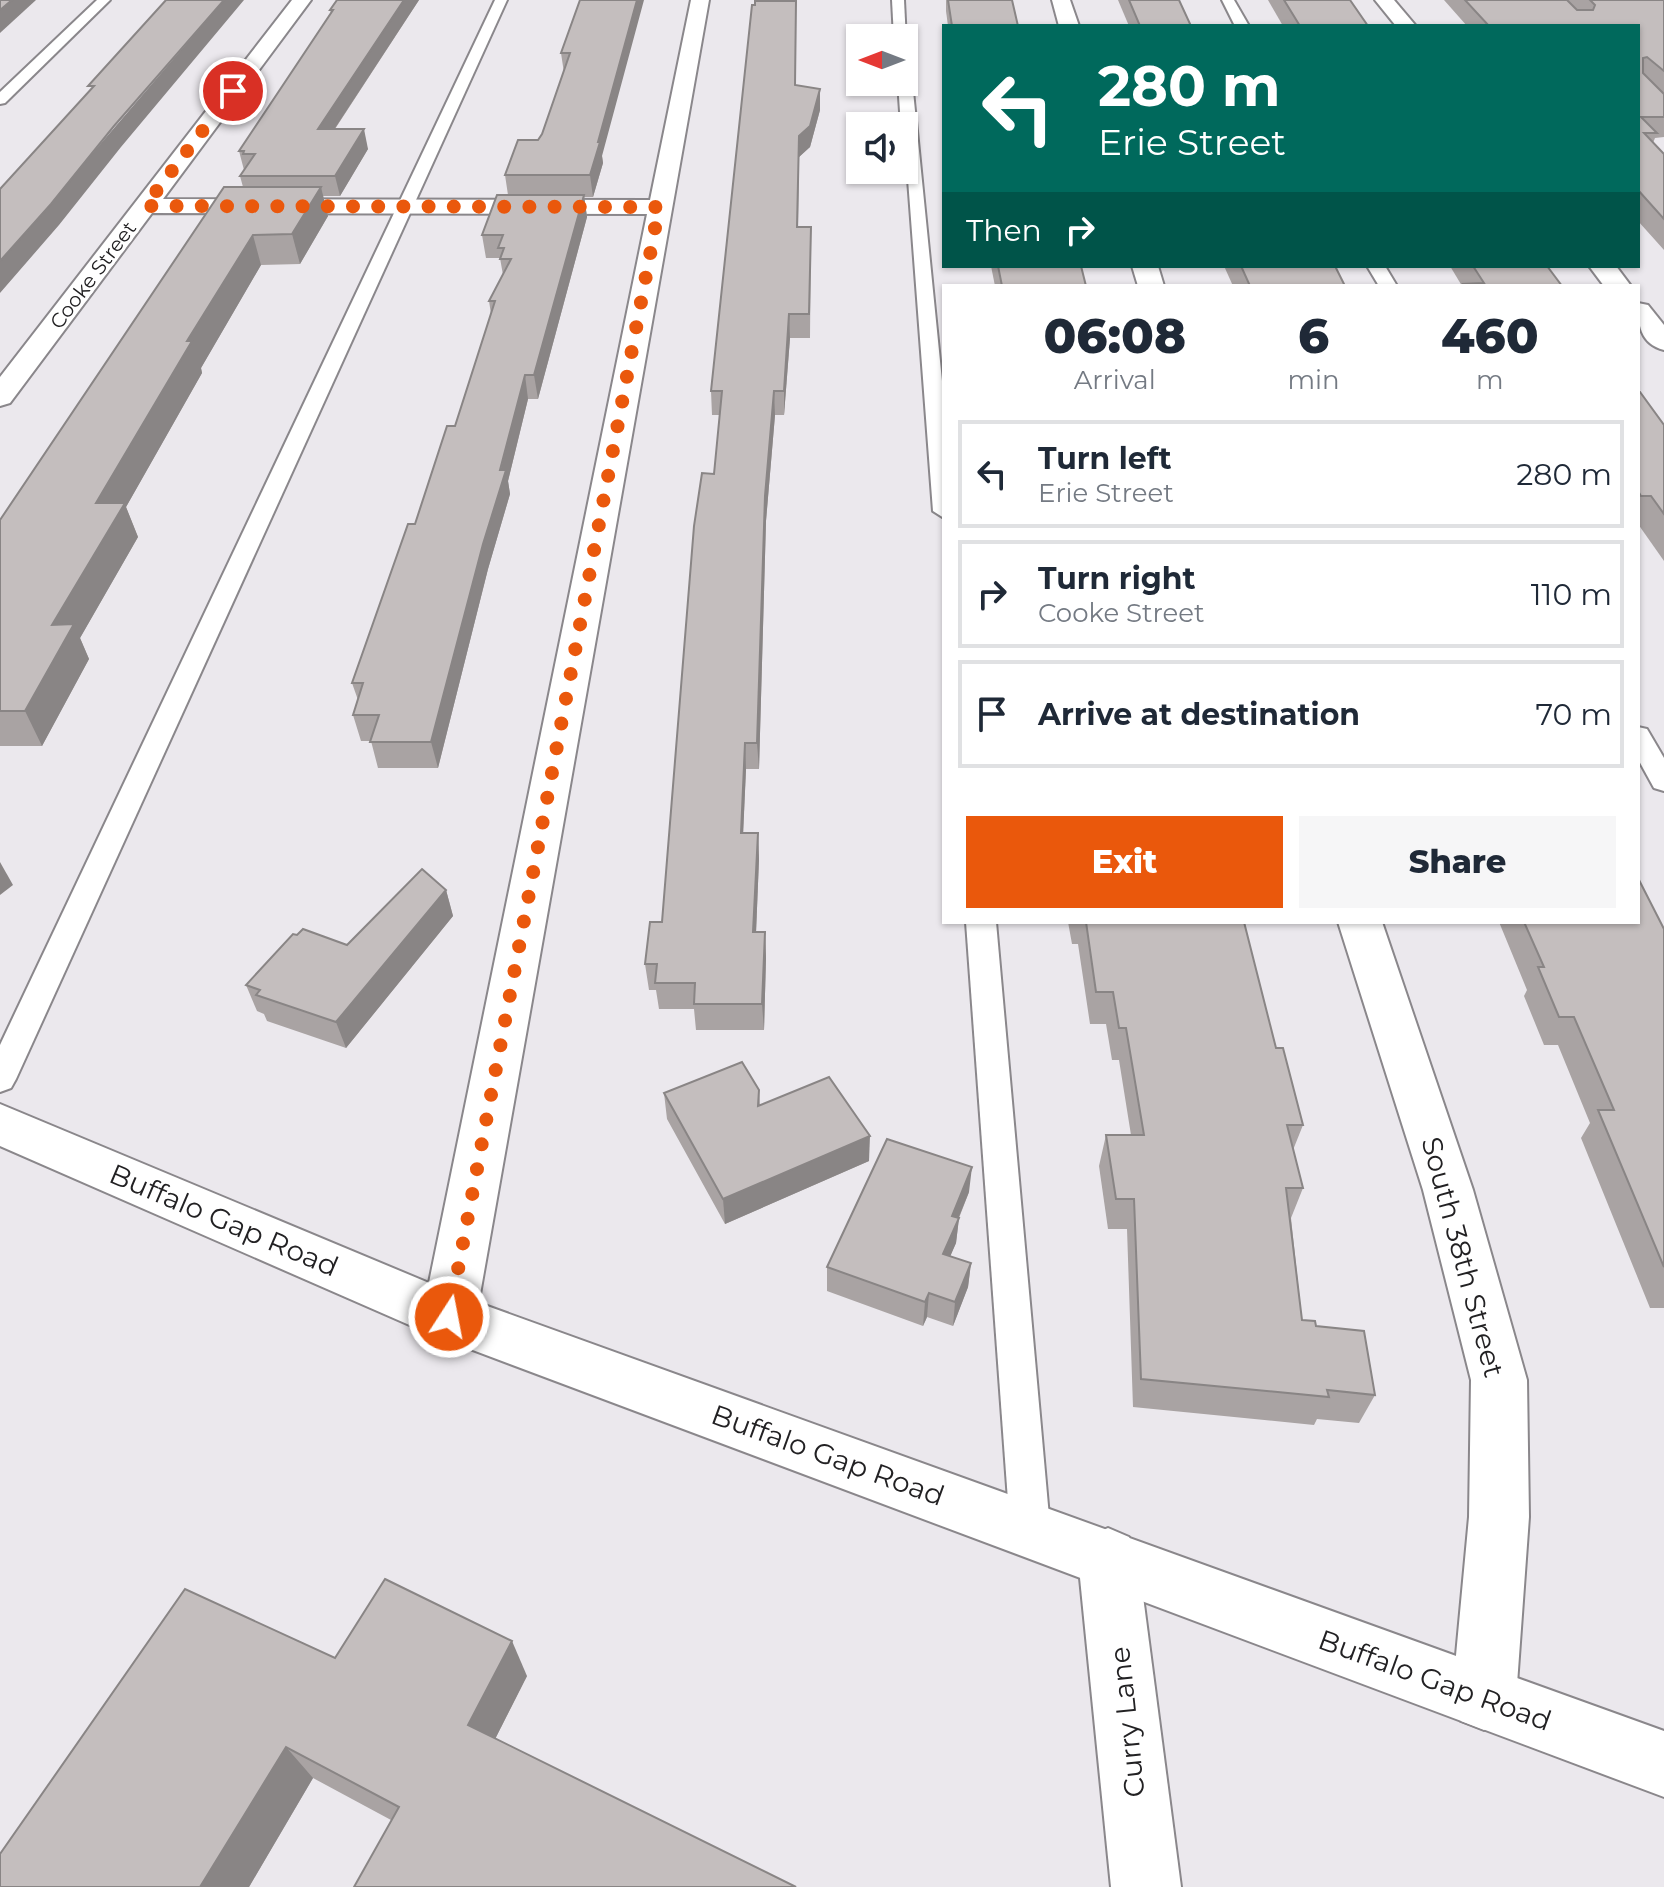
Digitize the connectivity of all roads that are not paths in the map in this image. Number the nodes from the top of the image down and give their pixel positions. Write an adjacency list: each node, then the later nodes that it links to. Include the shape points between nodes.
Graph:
1 (104, 0): 14 (lane)
2 (302, 0): 15 (street, Cooke Street)
3 (501, 0): 16 (lane)
4 (700, 0): 17 (street)
5 (898, 0): 9 (lane)
6 (1061, 0): 10 (street)
7 (1228, 0): 11 (lane)
8 (1384, 0): 12 (street)
9 (900, 24)
10 (1068, 24)
11 (1241, 24)
12 (1404, 24)
13 (906, 96): 23 (lane)
14 (0, 100)
15 (145, 206): 16 (street); 22 (street, Cooke Street)
16 (407, 206): 17 (street); 28 (lane)
17 (659, 207): 30 (street)
18 (1604, 268): 19 (street)
19 (1616, 284)
20 (1640, 315): 21 (street)
21 (1660, 356)
22 (0, 397)
23 (942, 489)
24 (1640, 739): 25 (lane)
25 (1664, 782)
26 (981, 924): 31 (lane)
27 (1361, 924): 33 (street, South 38th Street, via 1448,1190 1499,1380 1499,1517)
28 (0, 1079)
29 (0, 1124): 30 (street, Buffalo Gap Road)
30 (449, 1317): 31 (street, Buffalo Gap Road)
31 (1030, 1528): 32 (street, Buffalo Gap Road)
32 (1108, 1558): 33 (street, Buffalo Gap Road); 35 (street, Curry Lane)
33 (1484, 1698): 34 (street, Buffalo Gap Road)
34 (1664, 1764)
35 (1146, 1887)

